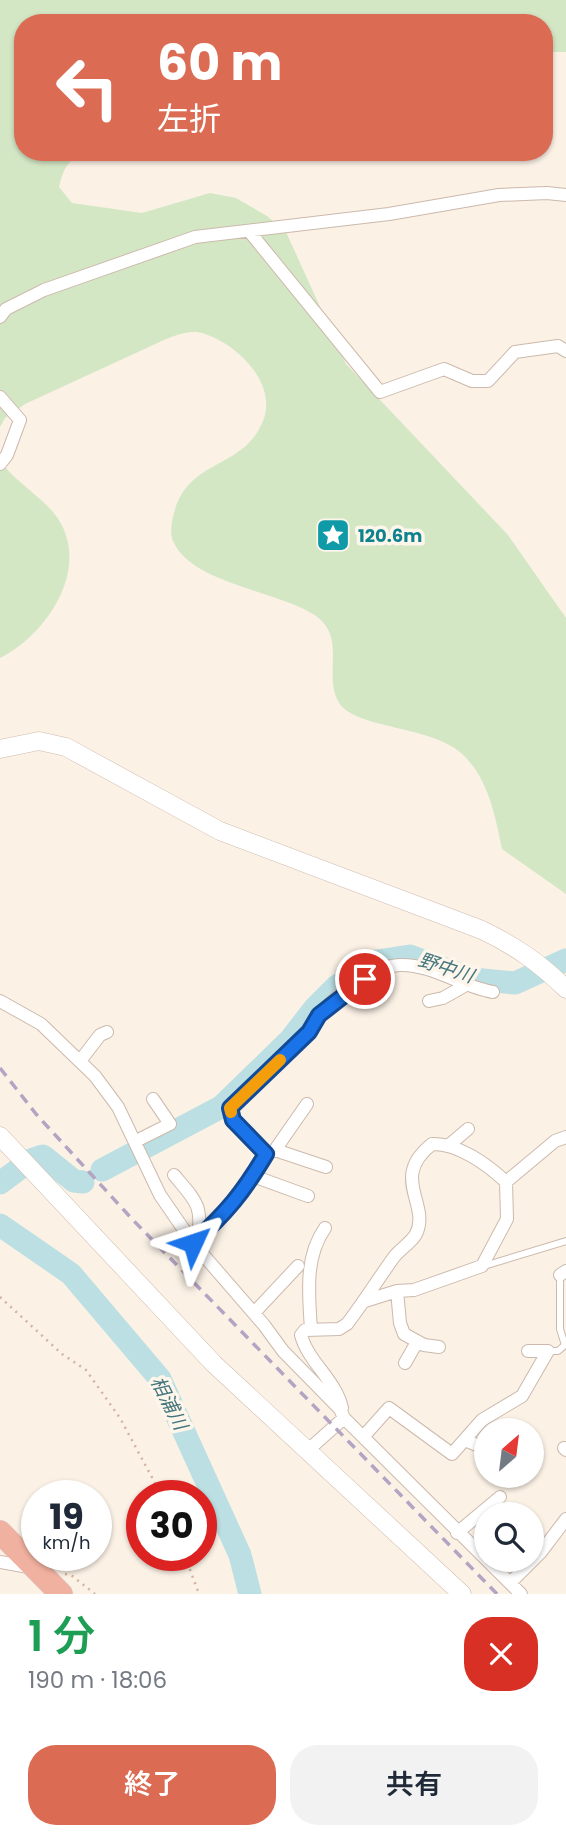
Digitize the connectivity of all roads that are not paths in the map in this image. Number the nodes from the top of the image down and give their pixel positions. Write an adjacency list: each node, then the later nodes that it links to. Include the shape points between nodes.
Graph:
1 (566, 195): 2 (street, via 499,195 389,214)
2 (249, 230): 3 (street, via 195,237 44,290 6,309); 4 (street, via 380,392 444,369 472,381 488,381 515,352 558,346)
3 (0, 317)
4 (566, 351)
5 (0, 397): 6 (street, via 20,420)
6 (0, 464)
7 (0, 749): 9 (street, via 39,741 66,747 220,831 482,930 534,958)
8 (466, 985): 10 (street); 12 (street); 23 (street, via 400,965 352,986 230,1108 233,1120)
9 (564, 987)
10 (493, 992)
11 (0, 1001): 14 (street, via 41,1024)
12 (429, 1002)
13 (107, 1032): 14 (street)
14 (80, 1061): 20 (street, via 118,1107)
15 (153, 1099): 20 (street, via 170,1124)
16 (307, 1104): 23 (street)
17 (468, 1129): 21 (street)
18 (0, 1136): 47 (street, via 214,1364)
19 (566, 1138): 26 (street, via 555,1141)
20 (136, 1141): 29 (street, via 160,1195)
21 (448, 1146): 26 (street, via 488,1166); 35 (street, via 432,1144 416,1160 412,1172 419,1225 416,1235 396,1255)
22 (321, 1151): 23 (street, via 322,1166)
23 (270, 1152): 25 (street)
24 (174, 1175): 29 (street, via 200,1206)
25 (253, 1176): 27 (street); 29 (street, via 225,1214)
26 (506, 1182): 32 (street, via 507,1219)
27 (308, 1196)
28 (326, 1228): 37 (street, via 311,1259)
29 (195, 1241): 36 (street)
30 (566, 1241): 32 (lane)
31 (298, 1266): 36 (street)
32 (482, 1266): 34 (street, via 414,1290)
33 (563, 1273): 41 (lane, via 560,1329 565,1345)
34 (397, 1291): 35 (street); 38 (street, via 404,1334)
35 (365, 1301): 37 (street, via 340,1329)
36 (254, 1313): 43 (street)
37 (311, 1330): 43 (street, via 301,1335 303,1344 329,1378)
38 (417, 1342): 39 (street); 42 (street)
39 (439, 1347)
40 (528, 1351): 41 (street)
41 (548, 1352): 45 (street, via 522,1396 482,1420)
42 (405, 1363)
43 (344, 1419): 44 (street); 47 (street)
44 (363, 1437): 45 (street, via 389,1408 452,1454); 51 (street)
45 (464, 1440): 46 (street)
46 (474, 1444)
47 (307, 1451): 58 (street)
48 (500, 1497): 51 (street)
49 (566, 1519): 56 (street)
50 (0, 1532): 52 (highway)
51 (457, 1533): 56 (street)
52 (21, 1553)
53 (0, 1562): 54 (street)
54 (21, 1567)
55 (39, 1571): 57 (highway)
56 (510, 1583): 59 (street)
57 (61, 1594)
58 (462, 1594)
59 (521, 1594)

